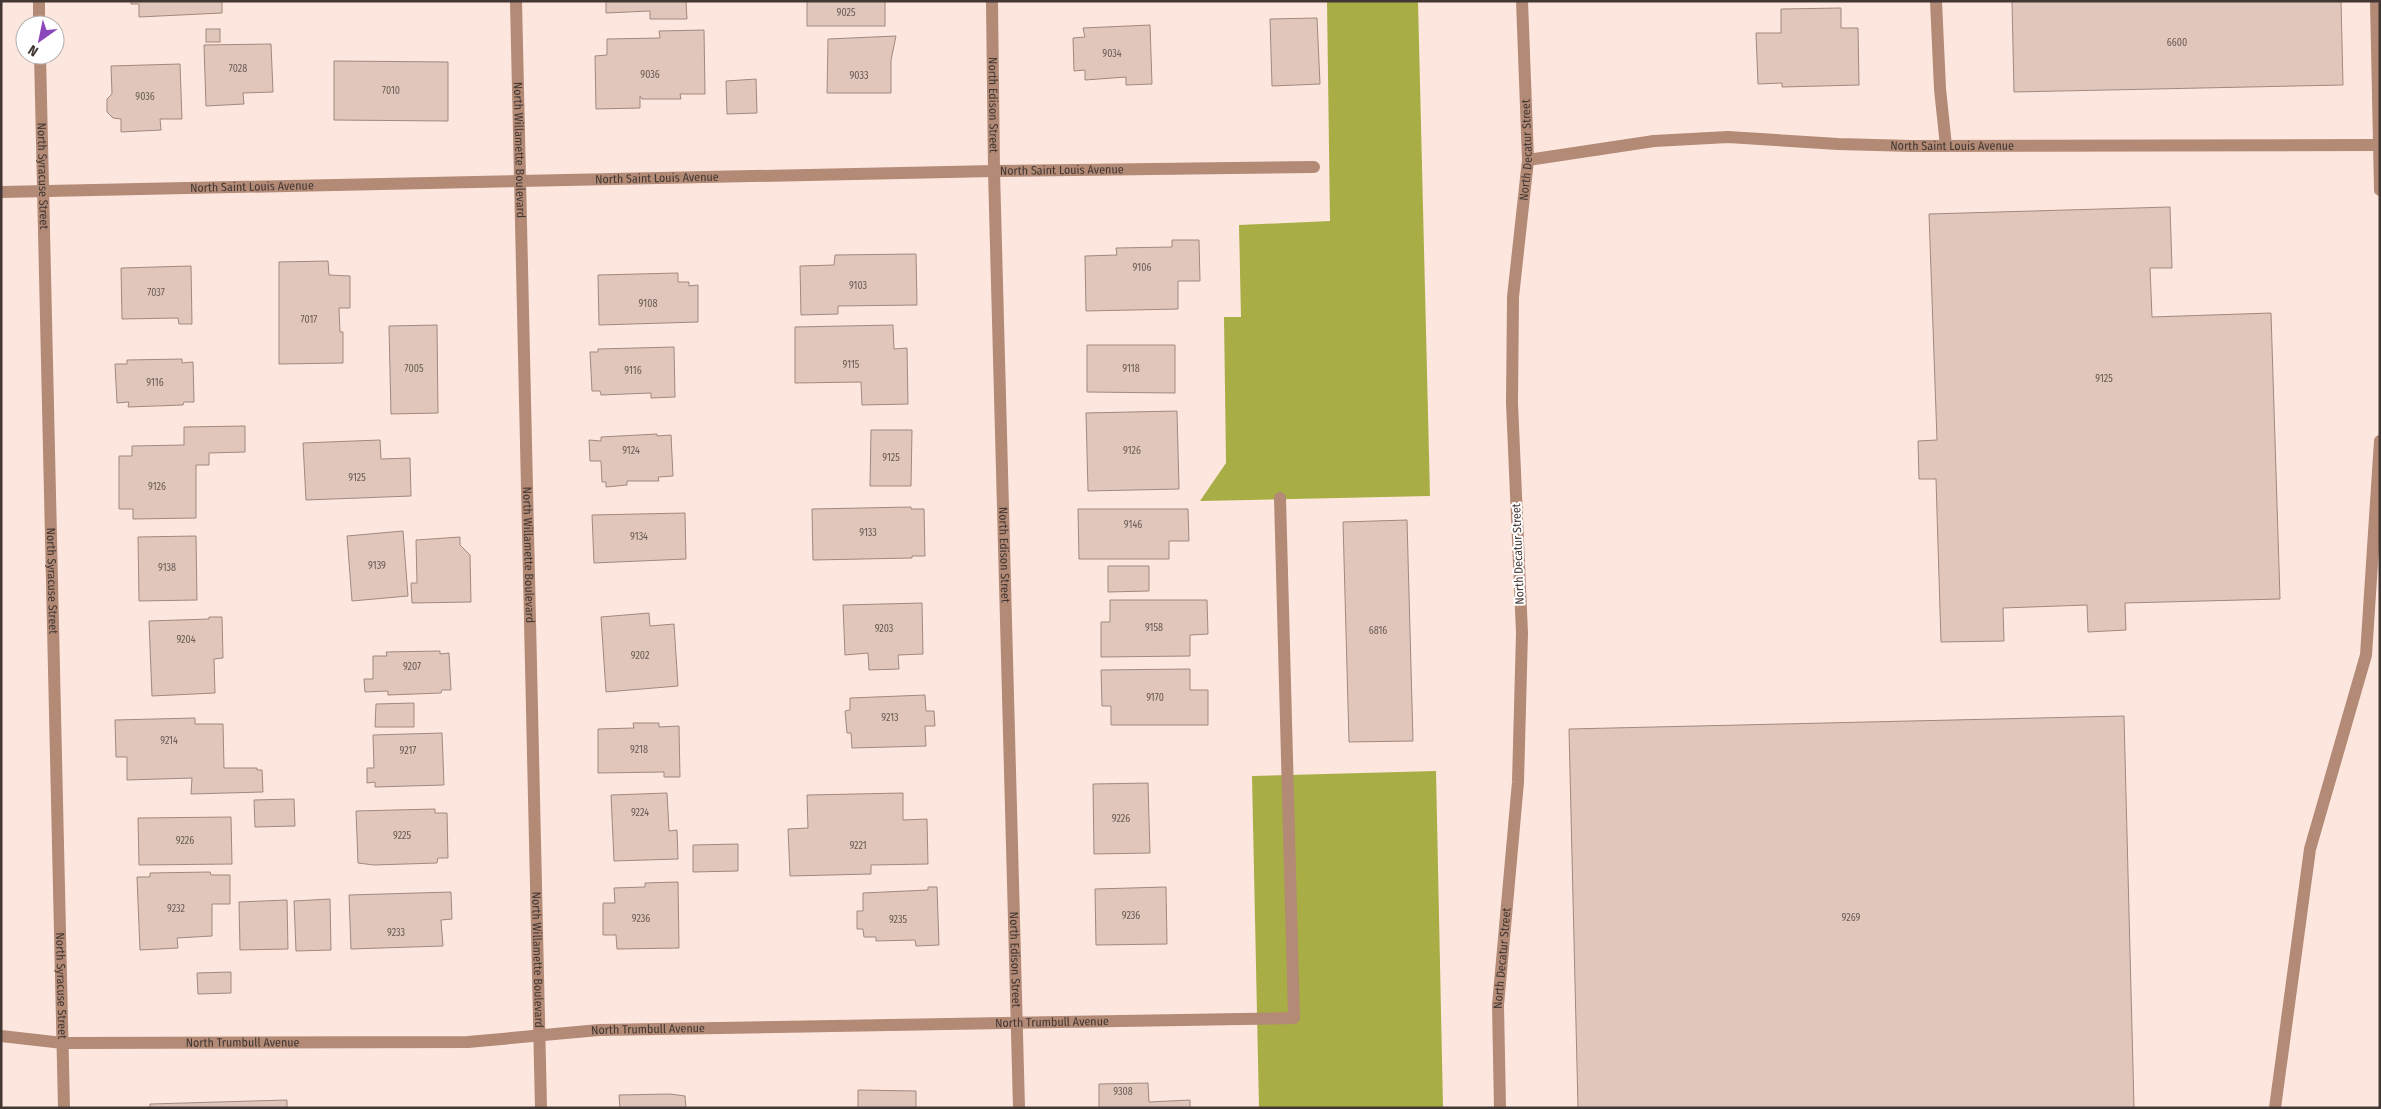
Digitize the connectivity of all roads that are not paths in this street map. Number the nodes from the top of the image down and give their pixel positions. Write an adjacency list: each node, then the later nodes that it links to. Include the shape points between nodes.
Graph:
1 (38, 1): 7 (street)
2 (516, 1): 14 (street, North Willamette Boulevard)
3 (992, 1): 13 (street, North Edison Street)
4 (1522, 1): 11 (street, North Decatur Street)
5 (1936, 1): 10 (street)
6 (2376, 1): 9 (street)
7 (39, 15)
8 (40, 65): 17 (street, North Syracuse Street)
9 (2379, 145): 10 (street, North Saint Louis Avenue); 15 (street)
10 (1946, 146): 11 (street, North Saint Louis Avenue, via 1728,137 1654,141)
11 (1528, 160): 27 (street, North Decatur Street, via 1513,297 1512,403 1521,643 1518,782 1498,1005)
12 (1314, 167): 13 (street, North Saint Louis Avenue)
13 (994, 171): 14 (street, North Saint Louis Avenue); 20 (street, North Edison Street)
14 (520, 181): 17 (street, North Saint Louis Avenue); 21 (street, North Willamette Boulevard)
15 (2380, 190)
16 (1, 192): 17 (street, North Saint Louis Avenue)
17 (42, 192): 23 (street, North Syracuse Street)
18 (2380, 441): 28 (street, via 2366,654 2310,849)
19 (1280, 498): 20 (street, North Trumbull Avenue, via 1294,1018)
20 (1016, 1022): 21 (street, North Trumbull Avenue, via 599,1030); 26 (street, North Edison Street)
21 (540, 1035): 23 (street, North Trumbull Avenue, via 468,1042); 25 (street, North Willamette Boulevard)
22 (1, 1036): 23 (street, North Trumbull Avenue)
23 (63, 1043): 24 (street, North Syracuse Street)
24 (64, 1108)
25 (541, 1108)
26 (1019, 1108)
27 (1500, 1108)
28 (2275, 1108)

